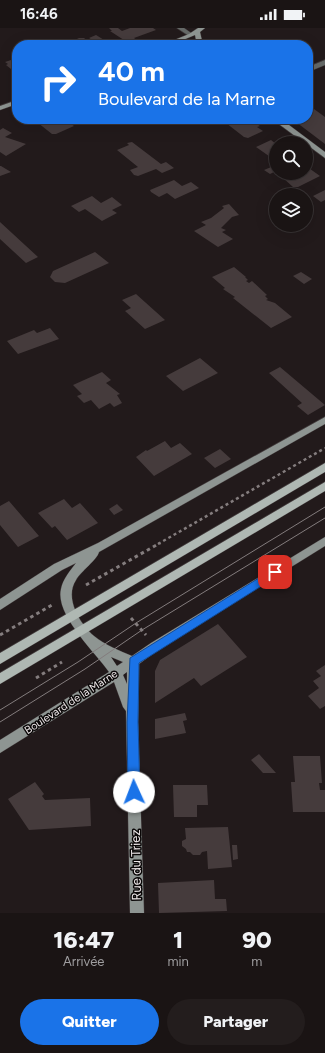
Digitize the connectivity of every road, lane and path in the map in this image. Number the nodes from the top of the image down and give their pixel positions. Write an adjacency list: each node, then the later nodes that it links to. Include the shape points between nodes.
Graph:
1 (180, 28): 3 (street)
2 (200, 30): 3 (street)
3 (191, 35): 4 (street)
4 (179, 40)
5 (325, 62): 6 (street)
6 (313, 68)
7 (12, 104): 8 (street)
8 (0, 108)
9 (283, 124): 10 (street)
10 (325, 156)
11 (325, 420): 16 (street)
12 (325, 448): 18 (path)
13 (325, 467): 19 (main road)
14 (325, 486): 22 (main road)
15 (325, 541): 26 (street, Boulevard de la Marne)
16 (102, 546): 20 (street, via 77,568 68,583); 21 (street, via 58,567)
17 (95, 573): 18 (path)
18 (99, 578): 19 (path); 20 (path)
19 (111, 594): 23 (main road)
20 (65, 597): 23 (street); 25 (path)
21 (0, 604)
22 (122, 606): 24 (main road); 26 (path)
23 (72, 617): 24 (street); 27 (main road)
24 (82, 630): 28 (street, via 102,646); 30 (street, Rue du Triez); 32 (main road)
25 (0, 635)
26 (155, 646): 28 (street, Boulevard de la Marne)
27 (0, 659)
28 (133, 661): 30 (street, Boulevard de la Marne); 33 (street, Rue du Triez)
29 (62, 662): 31 (path)
30 (116, 674): 33 (street, Rue du Triez, via 125,694); 34 (street, Boulevard de la Marne)
31 (36, 678)
32 (0, 680)
33 (132, 722): 35 (street, Rue du Triez)
34 (0, 747)
35 (137, 913)

